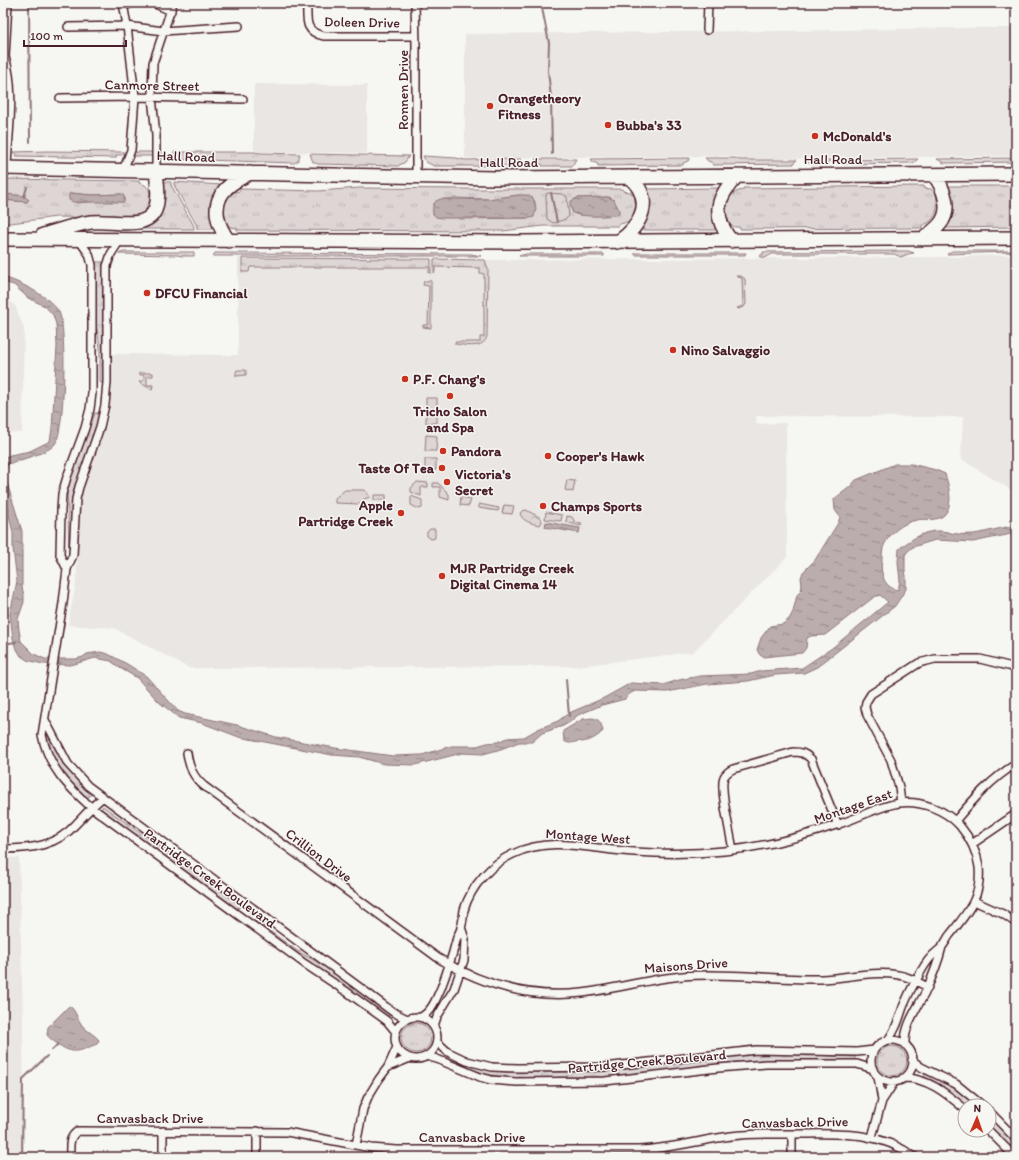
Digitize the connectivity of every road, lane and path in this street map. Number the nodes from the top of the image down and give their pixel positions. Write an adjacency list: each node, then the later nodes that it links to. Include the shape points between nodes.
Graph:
1 (8, 3): 16 (street)
2 (133, 3): 8 (street)
3 (153, 3): 9 (street)
4 (174, 3): 9 (street)
5 (307, 3): 15 (street, Doleen Drive, via 308,24 310,30 316,34)
6 (415, 3): 15 (street, Ronnen Drive)
7 (708, 3): 14 (street)
8 (123, 5): 11 (street)
9 (171, 11): 13 (street)
10 (68, 26): 11 (street)
11 (127, 26): 13 (street); 17 (street)
12 (239, 26): 13 (street)
13 (164, 30): 18 (street, via 153,63)
14 (707, 30)
15 (415, 36): 29 (street, Ronnen Drive)
16 (4, 59): 21 (street, via 9,69 10,84)
17 (135, 97): 18 (street, Canmore Street); 19 (street, Canmore Street); 23 (street, via 131,150)
18 (152, 97): 20 (street, Canmore Street); 24 (street)
19 (60, 98)
20 (243, 99)
21 (6, 137): 22 (street)
22 (5, 168): 23 (highway, Hall Road)
23 (122, 170): 24 (highway, Hall Road)
24 (156, 171): 25 (highway, Hall Road); 33 (highway, via 158,202 153,214 142,222 91,222)
25 (250, 173): 29 (highway, Hall Road); 37 (highway, via 227,188 218,203 218,220)
26 (1016, 174): 27 (highway, Hall Road)
27 (934, 175): 28 (highway, Hall Road); 34 (highway, via 944,193 945,213 940,224)
28 (737, 176): 30 (highway, Hall Road); 38 (highway, via 725,190 719,204 720,221)
29 (416, 177): 30 (highway, Hall Road)
30 (629, 177): 39 (highway, via 642,193 642,213 632,231)
31 (1016, 238): 34 (highway)
32 (3, 239): 33 (highway)
33 (30, 239): 35 (highway)
34 (924, 239): 38 (highway)
35 (79, 240): 36 (highway); 40 (street, Partridge Creek Boulevard, via 89,254 92,265 92,393 85,428 62,494 60,555)
36 (120, 240): 37 (highway); 40 (street, Partridge Creek Boulevard, via 107,266 107,382 104,414 79,487 73,555)
37 (229, 241): 39 (highway)
38 (730, 241): 39 (highway)
39 (618, 242)
40 (67, 569): 42 (street, Partridge Creek Boulevard)
41 (1016, 668): 46 (street, via 980,659 935,660 919,663 871,694 865,707 891,760)
42 (46, 720): 45 (street, Partridge Creek Boulevard, via 68,764); 47 (street, Partridge Creek Boulevard, via 42,735 52,763 64,781)
43 (187, 753): 58 (street, Crillion Drive, via 194,777 204,786 405,935)
44 (1015, 768): 49 (street, via 1002,773)
45 (102, 798): 47 (street); 63 (street, Partridge Creek Boulevard, via 393,1012)
46 (901, 803): 49 (street, Montage East, via 922,804 941,811); 50 (street, Montage East, via 880,808)
47 (91, 807): 52 (street, via 68,832 55,841 29,848); 65 (street, Partridge Creek Boulevard, via 387,1021)
48 (1016, 814): 51 (street)
49 (955, 821): 51 (street, Montage East)
50 (838, 825): 53 (street, Montage East, via 783,841); 53 (street, via 811,758 806,754 794,752 733,769 724,777 723,788)
51 (972, 844): 54 (street, Montage East, via 979,871 979,884)
52 (3, 849)
53 (733, 850): 56 (street, Montage West, via 674,854 555,844 528,847 500,861 480,880 468,900)
54 (974, 901): 55 (street); 57 (street, Montage East)
55 (1016, 923)
56 (461, 927): 58 (street, Montage West); 59 (street, Montage West, via 465,951)
57 (942, 947): 60 (street, Montage East, via 931,956); 61 (street, Montage East)
58 (450, 965): 59 (street, Maisons Drive); 62 (street, Montage West, via 432,1007)
59 (461, 972): 60 (street, Maisons Drive, via 506,988 556,994 594,991 660,978 712,974 820,979 885,974); 64 (street, Montage West)
60 (916, 981): 61 (street, Maisons Drive); 66 (street, Montage East, via 904,1004 895,1031)
61 (928, 987): 68 (street, Montage East, via 907,1026)
62 (421, 1017): 63 (street); 64 (street)
63 (407, 1019): 65 (street, via 400,1024)
64 (434, 1026): 67 (street)
65 (396, 1032): 69 (street)
66 (888, 1040): 68 (street); 70 (street, via 880,1043)
67 (437, 1042): 70 (street, Partridge Creek Boulevard, via 445,1050 467,1061 505,1068 604,1067 756,1050); 71 (street)
68 (905, 1045): 73 (street)
69 (397, 1046): 72 (street, via 402,1054); 74 (street)
70 (874, 1050): 75 (street, via 871,1059)
71 (426, 1056): 72 (street); 75 (street, Partridge Creek Boulevard, via 480,1077 516,1082 605,1081 759,1064 857,1064)
72 (410, 1058): 74 (street)
73 (912, 1060): 77 (street, via 911,1068); 79 (street, via 956,1084)
74 (388, 1067): 89 (street, via 363,1109)
75 (873, 1069): 76 (street)
76 (878, 1076): 78 (street, via 887,1081); 80 (street)
77 (903, 1078): 78 (street); 81 (street, via 915,1078 930,1083)
78 (895, 1081): 80 (street)
79 (973, 1098)
80 (882, 1101): 86 (street)
81 (957, 1103)
82 (997, 1119): 88 (street)
83 (163, 1131): 84 (street, Canvasback Drive); 91 (street, Canvasback Drive, via 78,1131 73,1134); 92 (street)
84 (257, 1131): 89 (street, Canvasback Drive, via 300,1133); 93 (street)
85 (792, 1134): 86 (street, Canvasback Drive, via 852,1134); 90 (street, Canvasback Drive, via 739,1135 650,1150); 94 (street)
86 (872, 1137): 95 (street, Canvasback Drive, via 894,1145)
87 (996, 1138): 96 (street)
88 (1016, 1139)
89 (356, 1145): 90 (street, Canvasback Drive, via 396,1150)
90 (596, 1154)
91 (70, 1157)
92 (163, 1157)
93 (257, 1157)
94 (792, 1157)
95 (915, 1157)
96 (1015, 1157)

